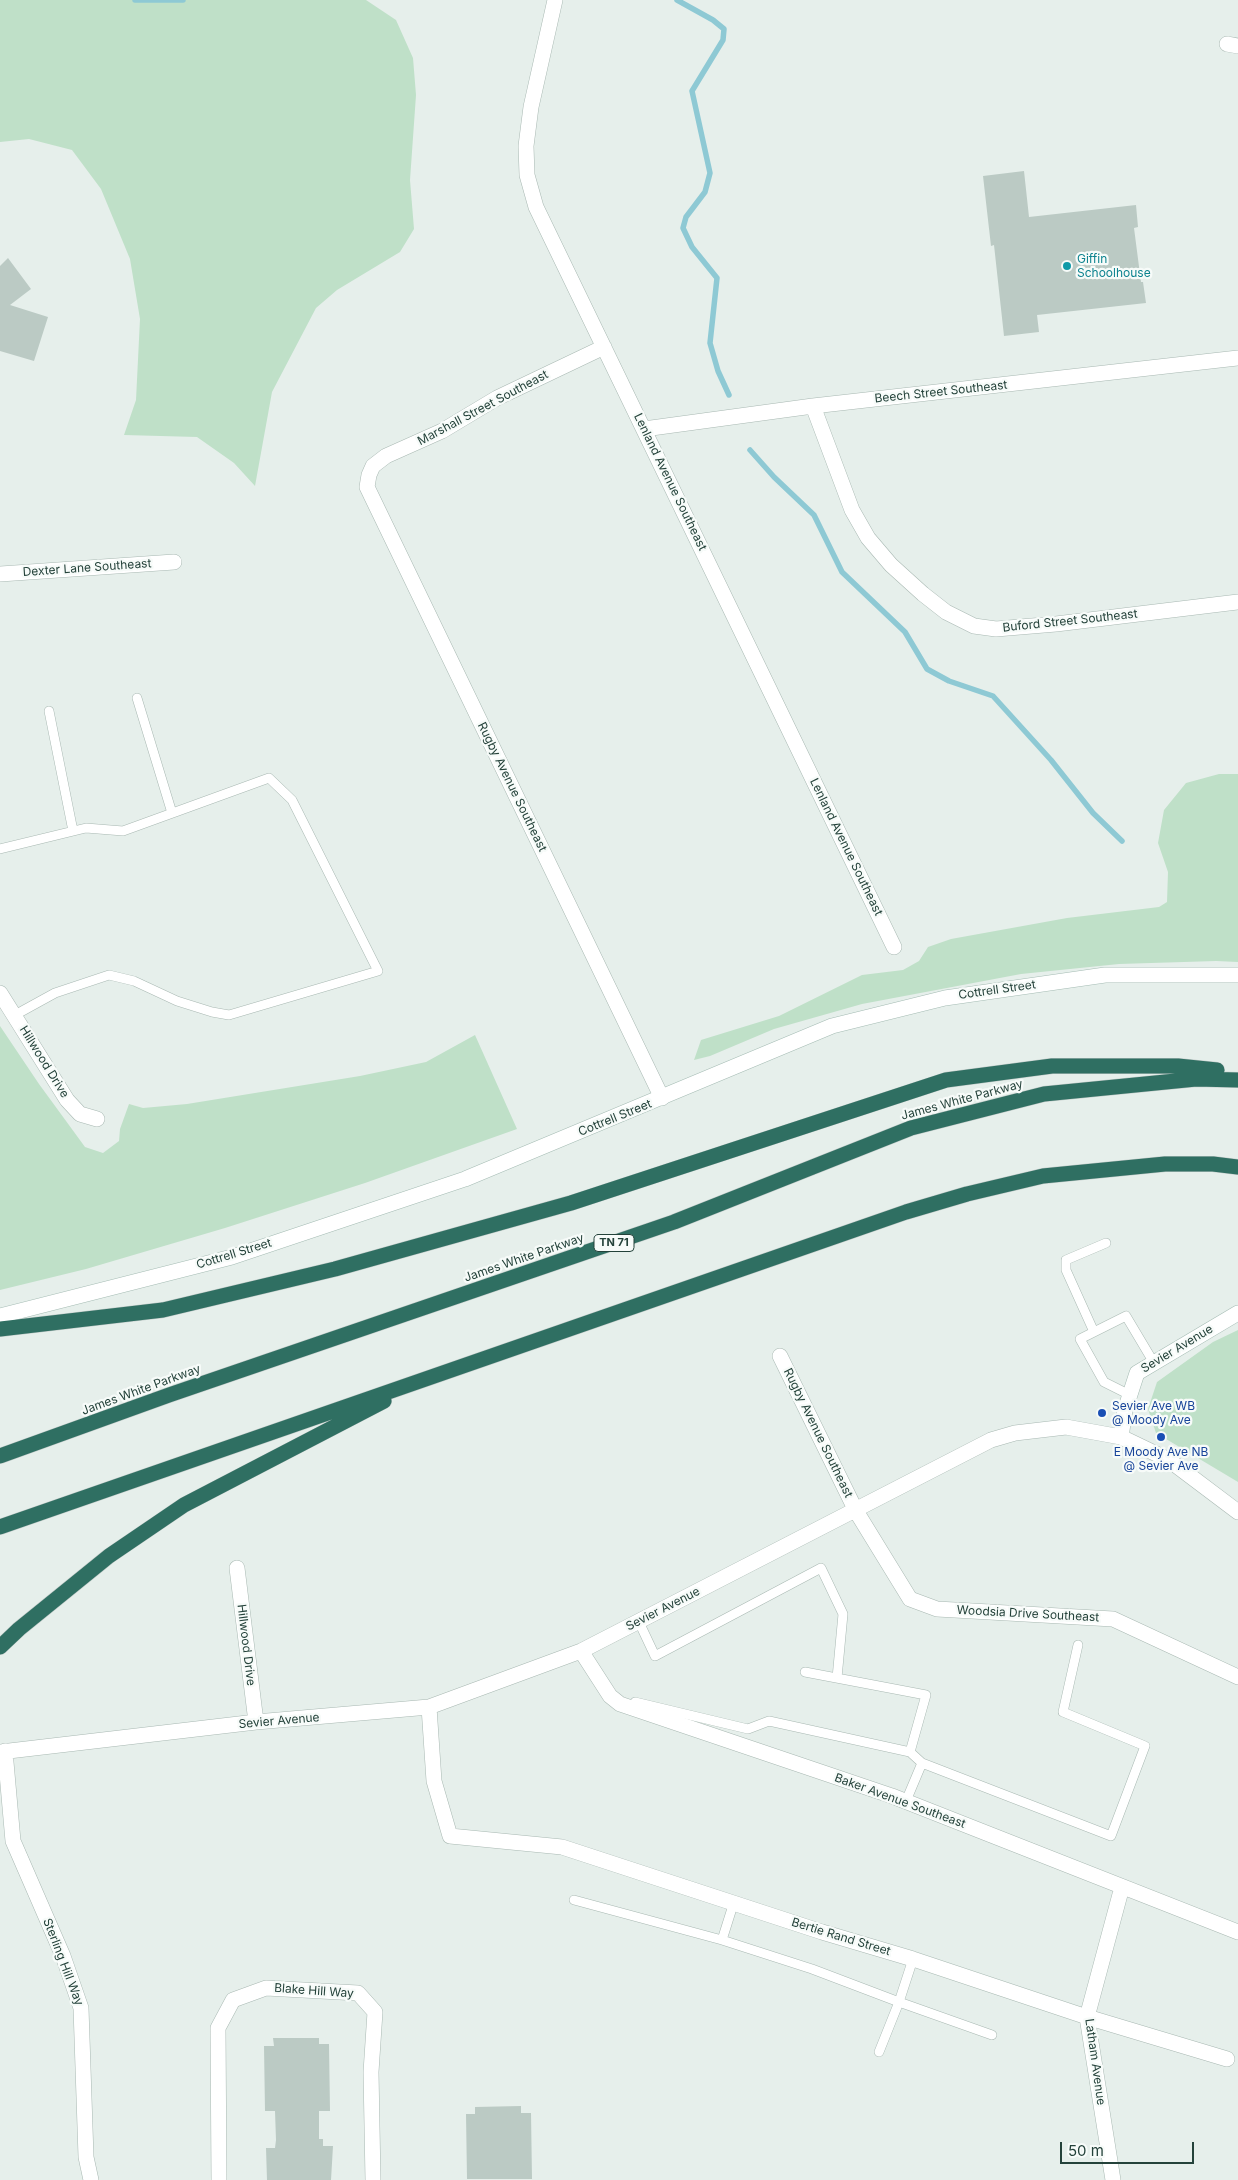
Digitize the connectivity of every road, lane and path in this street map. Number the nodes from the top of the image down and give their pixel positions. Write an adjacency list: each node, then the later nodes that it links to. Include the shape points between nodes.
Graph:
1 (555, 0): 2 (street, Lenland Avenue Southeast, via 531,107 526,146 527,175 536,207)
2 (604, 347): 5 (street, Lenland Avenue Southeast); 6 (street, Marshall Street Southeast, via 386,456 373,466)
3 (1238, 358): 4 (street, Beech Street Southeast)
4 (813, 406): 5 (street, Beech Street Southeast); 9 (street, Buford Street Southeast, via 852,510 868,538 922,594 946,612 974,626 996,629 1056,624)
5 (644, 429): 15 (street, Lenland Avenue Southeast)
6 (369, 476): 21 (street, Rugby Avenue Southeast, via 368,487 378,510)
7 (174, 562): 8 (street, Dexter Lane Southeast)
8 (0, 574)
9 (1238, 602)
10 (137, 698): 12 (lane)
11 (49, 711): 13 (lane)
12 (172, 813): 13 (lane, via 123,831 86,828); 18 (lane, via 269,778 292,800 378,970 229,1015 177,1001 134,981 109,975 55,993)
13 (73, 831): 14 (lane)
14 (0, 848)
15 (894, 947)
16 (1238, 975): 21 (street, Cottrell Street, via 1105,975 945,998 832,1026)
17 (0, 992): 18 (street, Hillwood Drive)
18 (15, 1015): 22 (street, Hillwood Drive, via 67,1100 80,1114)
19 (1238, 1073): 27 (highway, via 1178,1066 1052,1066 946,1080 571,1203 335,1269 163,1310)
20 (1238, 1080): 34 (highway, James White Parkway / TN 71, via 1196,1079 1044,1094 911,1128 674,1222 188,1388)
21 (662, 1098): 26 (street, Cottrell Street, via 465,1179 232,1257)
22 (98, 1119)
23 (1238, 1167): 31 (highway, via 1165,1164 1043,1176 967,1194 906,1212)
24 (1106, 1242): 28 (lane, via 1066,1260 1066,1270)
25 (1238, 1313): 30 (street, Sevier Avenue)
26 (0, 1316)
27 (0, 1329)
28 (1094, 1332): 30 (lane, via 1126,1316); 32 (lane, via 1080,1339 1104,1382)
29 (780, 1356): 35 (street, Rugby Avenue Southeast)
30 (1154, 1363): 32 (street, Sevier Avenue, via 1137,1373)
31 (430, 1377): 37 (highway); 41 (highway, via 184,1505 109,1556)
32 (1130, 1395): 33 (street, Sevier Avenue)
33 (1121, 1437): 35 (street, Sevier Avenue, via 1066,1427 1015,1433 991,1440); 36 (street, via 1169,1460)
34 (0, 1456)
35 (856, 1511): 39 (street, Sevier Avenue); 44 (street, Woodsia Drive Southeast, via 910,1599 925,1606 1113,1619)
36 (1238, 1512)
37 (0, 1527)
38 (236, 1568): 48 (street, Hillwood Drive)
39 (639, 1622): 42 (street, Sevier Avenue); 45 (lane, via 655,1656 821,1568 843,1614)
40 (1078, 1645): 51 (lane, via 1063,1712 1145,1746 1111,1836)
41 (0, 1647)
42 (582, 1651): 46 (street, Baker Avenue Southeast); 47 (street, Sevier Avenue)
43 (804, 1672): 45 (lane)
44 (1238, 1677)
45 (837, 1678): 50 (lane, via 926,1695)
46 (610, 1696): 50 (lane, via 748,1728 769,1721); 52 (street, Baker Avenue Southeast, via 620,1704)
47 (429, 1707): 48 (street, Sevier Avenue); 55 (street, Bertie Rand Street, via 434,1781 450,1836 562,1847)
48 (256, 1722): 49 (street, Sevier Avenue)
49 (2, 1752): 64 (street, Sterling Hill Way, via 13,1841 63,1956 81,2008 86,2157)
50 (910, 1752): 51 (lane)
51 (922, 1763): 52 (lane)
52 (906, 1801): 53 (street, Baker Avenue Southeast)
53 (1122, 1887): 56 (street, Baker Avenue Southeast); 60 (street, Latham Avenue)
54 (574, 1900): 57 (lane)
55 (734, 1902): 57 (lane); 58 (street, Bertie Rand Street)
56 (1238, 1932)
57 (722, 1940): 59 (lane)
58 (912, 1959): 59 (lane); 60 (street, Bertie Rand Street)
59 (899, 2002): 61 (lane); 62 (lane)
60 (1087, 2018): 63 (street, Bertie Rand Street); 67 (street, Latham Avenue)
61 (992, 2035)
62 (879, 2052)
63 (1227, 2059)
64 (91, 2180)
65 (219, 2180): 66 (street, Blake Hill Way, via 218,2028 233,2000 266,1988 358,1992 375,2012 371,2072)
66 (373, 2180)
67 (1113, 2180)

